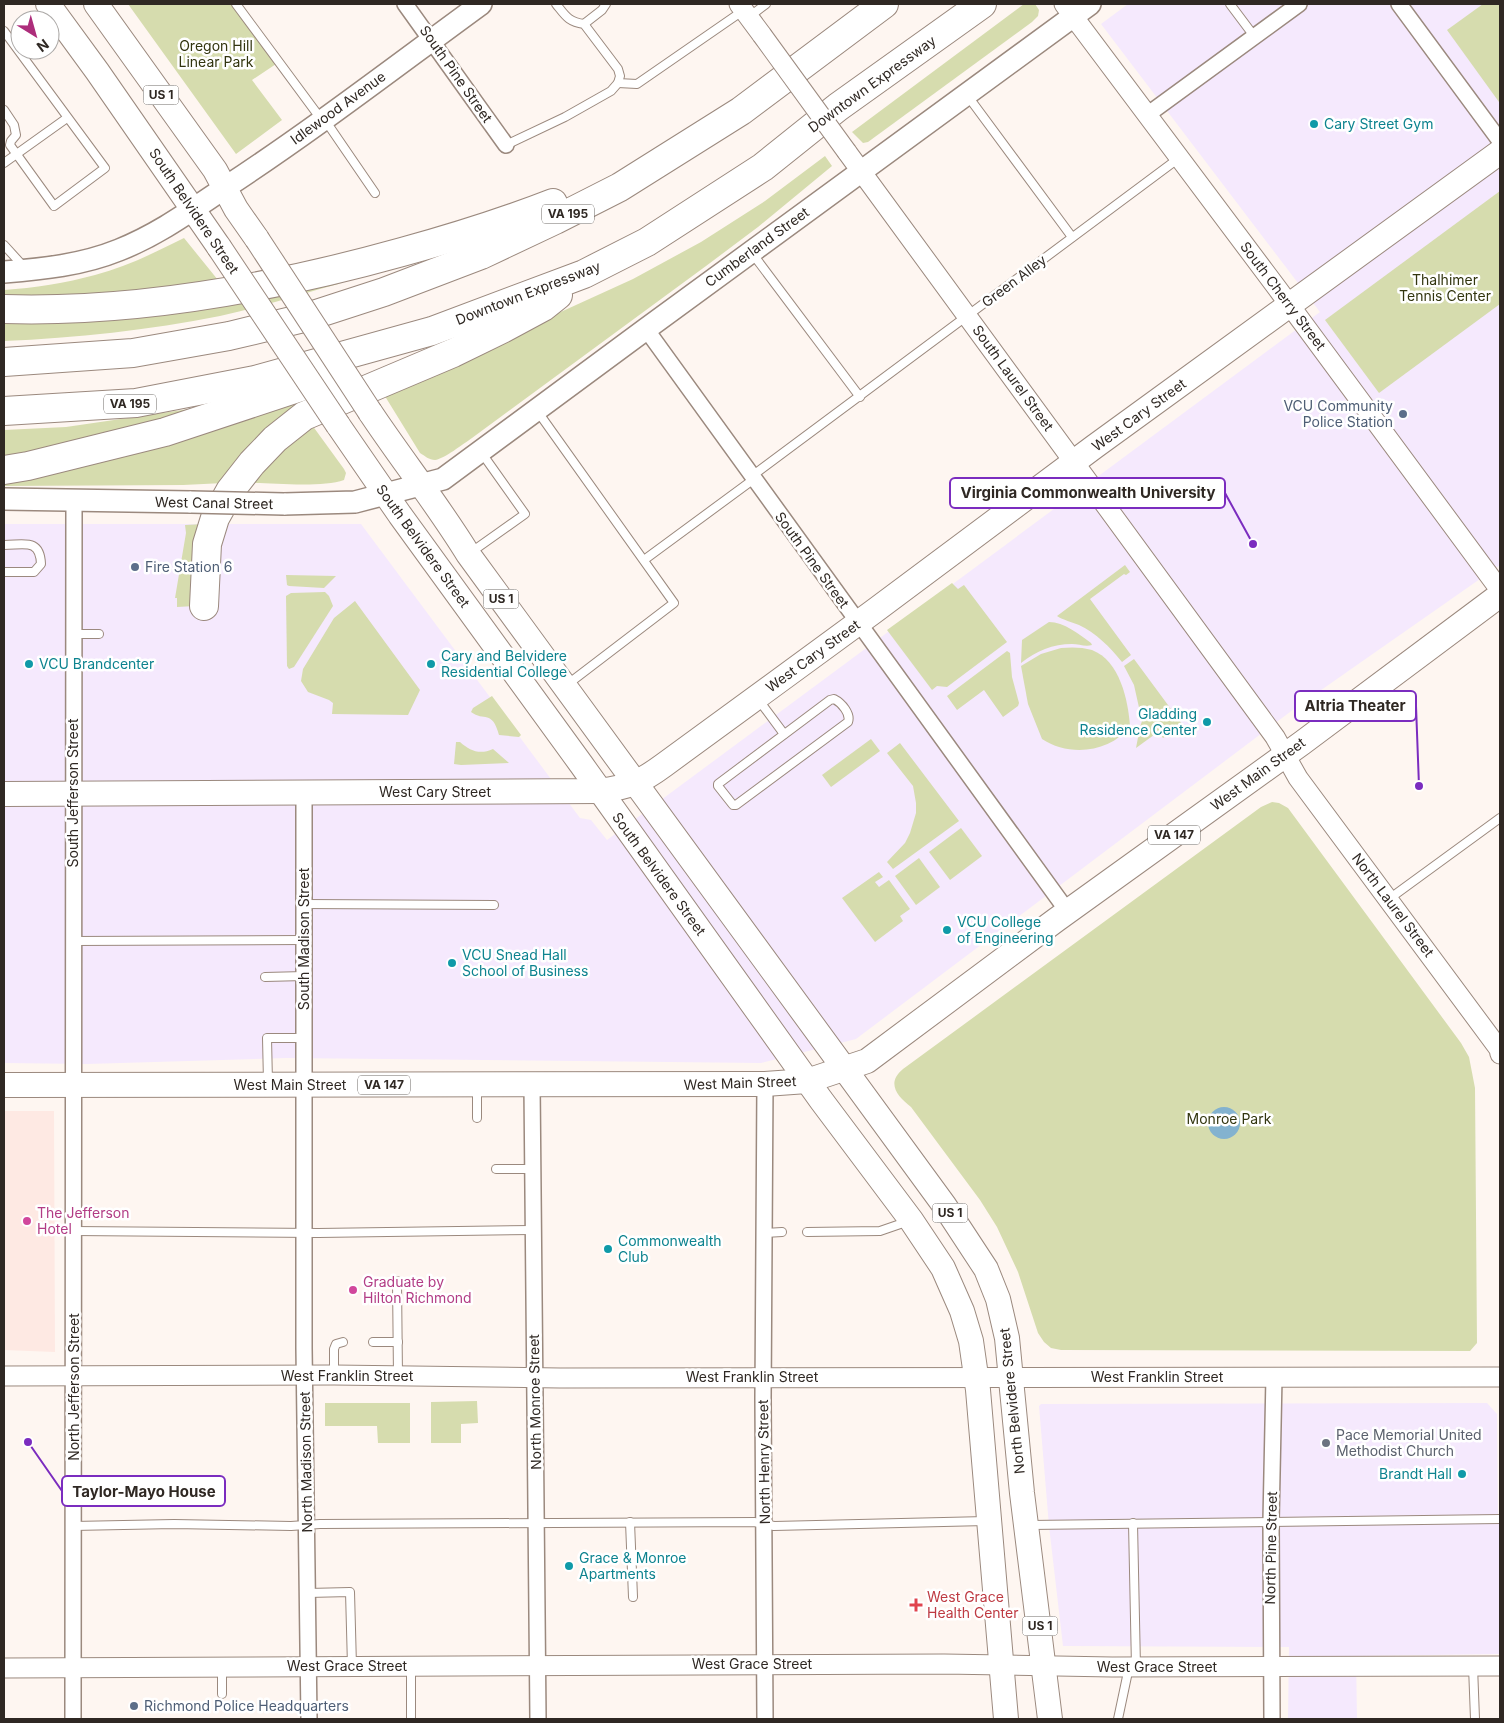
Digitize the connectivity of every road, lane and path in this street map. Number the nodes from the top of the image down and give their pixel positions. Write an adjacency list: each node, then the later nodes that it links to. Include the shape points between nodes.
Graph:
1 (48, 4): 37 (main road, South Belvidere Street / US 1)
2 (96, 4): 35 (main road, US 1)
3 (236, 4): 27 (lane)
4 (405, 4): 20 (street, South Pine Street)
5 (481, 4): 20 (main road, Idlewood Avenue)
6 (556, 4): 17 (lane, via 567,18)
7 (606, 4): 17 (lane)
8 (766, 4): 15 (lane)
9 (884, 4): 24 (highway, VA 195)
10 (982, 4): 43 (highway, Downtown Expressway / VA 195, via 838,107 764,167 647,242)
11 (1090, 4): 16 (main road, Cumberland Street)
12 (1230, 4): 19 (lane)
13 (1299, 4): 19 (street)
14 (1400, 4): 28 (street)
15 (744, 10): 21 (lane, via 637,84); 34 (street, South Laurel Street, bridge)
16 (1069, 10): 22 (main road, Cumberland Street); 25 (street, South Cherry Street)
17 (584, 24): 21 (lane, via 613,60 620,76)
18 (4, 31): 26 (lane)
19 (1254, 36): 25 (street)
20 (431, 40): 27 (main road, Idlewood Avenue); 29 (street, South Pine Street)
21 (618, 83): 29 (lane, via 611,91 565,117)
22 (966, 94): 34 (main road, Cumberland Street); 38 (lane)
23 (4, 110): 31 (lane, via 14,125 16,135 10,145)
24 (741, 112): 45 (highway, via 586,191 459,236 367,262 201,296 100,306); 49 (highway, VA 195, via 620,187 563,216 481,255 384,292 304,318 229,336 133,353)
25 (1147, 115): 32 (street, South Cherry Street)
26 (67, 118): 31 (lane); 31 (lane, via 105,168 54,206)
27 (323, 119): 35 (main road, Idlewood Avenue); 36 (lane)
28 (1500, 141)
29 (506, 144)
30 (1500, 152): 44 (main road, West Cary Street)
31 (17, 154): 33 (lane)
32 (1179, 158): 38 (lane, Green Alley); 44 (street, South Cherry Street)
33 (4, 163)
34 (861, 171): 40 (main road, Cumberland Street); 46 (street, South Laurel Street)
35 (225, 188): 37 (main road, Idlewood Avenue); 57 (main road, US 1, bridge)
36 (375, 192)
37 (194, 209): 41 (main road, Idlewood Avenue, via 158,233 117,251 62,266); 58 (main road, South Belvidere Street / US 1, bridge)
38 (1072, 237): 46 (lane, Green Alley)
39 (4, 245): 41 (lane)
40 (751, 252): 47 (main road, Cumberland Street); 50 (lane)
41 (27, 270): 42 (main road, Idlewood Avenue)
42 (4, 272)
43 (584, 274): 48 (highway, Downtown Expressway / VA 195); 67 (highway, via 543,307 504,328 304,416 275,439 230,491 215,518 207,544)
44 (1290, 305): 54 (main road, West Cary Street); 65 (street, South Cherry Street)
45 (4, 309)
46 (967, 315): 50 (lane, Green Alley); 54 (street, South Laurel Street)
47 (646, 329): 51 (main road, Cumberland Street); 56 (street, South Pine Street)
48 (432, 331): 52 (highway, Downtown Expressway / VA 195, via 255,380 136,403); 55 (highway, via 385,359 165,432)
49 (4, 362)
50 (860, 396): 56 (lane, Green Alley)
51 (537, 410): 53 (main road, Cumberland Street); 63 (lane)
52 (4, 411)
53 (481, 452): 57 (main road, Cumberland Street, via 443,479); 62 (lane, via 525,514)
54 (1074, 461): 68 (main road, West Cary Street); 74 (street, South Laurel Street)
55 (4, 470)
56 (753, 478): 63 (lane, Green Alley); 68 (street, South Pine Street)
57 (421, 485): 58 (main road, West Canal Street); 62 (main road, US 1)
58 (385, 494): 60 (main road, West Canal Street, bridge, via 355,502 284,504); 76 (main road, South Belvidere Street / US 1)
59 (4, 499): 60 (main road, West Canal Street)
60 (74, 502): 69 (street, South Jefferson Street)
61 (4, 545): 64 (lane, via 32,545 40,553 40,564 34,572)
62 (468, 554): 71 (main road, US 1)
63 (644, 560): 71 (lane, via 674,603)
64 (4, 572)
65 (1500, 590)
66 (1500, 595): 74 (main road, West Main Street / VA 147)
67 (204, 606)
68 (858, 623): 72 (main road, West Cary Street); 84 (street, South Pine Street)
69 (73, 634): 70 (lane); 79 (street, South Jefferson Street)
70 (99, 634)
71 (564, 686): 75 (main road, US 1)
72 (757, 697): 73 (lane); 75 (main road, West Cary Street)
73 (784, 734): 73 (lane, via 718,784 732,805 850,720 838,700 834,699)
74 (1285, 755): 81 (street, North Laurel Street, via 1298,778); 84 (main road, West Main Street / VA 147)
75 (636, 784): 76 (main road, West Cary Street); 91 (main road, US 1)
76 (600, 791): 77 (main road, West Cary Street); 92 (main road, South Belvidere Street / US 1)
77 (304, 792): 79 (main road, West Cary Street); 82 (street, South Madison Street)
78 (4, 794): 79 (main road, West Cary Street)
79 (74, 794): 85 (street, South Jefferson Street)
80 (1500, 818): 81 (lane)
81 (1389, 899): 90 (street, North Laurel Street)
82 (304, 904): 83 (lane); 86 (street, South Madison Street)
83 (494, 905)
84 (1068, 912): 91 (main road, West Main Street / VA 147, via 867,1062)
85 (73, 940): 86 (lane); 95 (street, South Jefferson Street)
86 (304, 940): 88 (street, South Madison Street)
87 (265, 976): 88 (lane)
88 (304, 976): 89 (street, South Madison Street)
89 (304, 1038): 96 (lane, via 267,1038); 97 (street, South Madison Street)
90 (1500, 1050)
91 (845, 1070): 92 (main road, West Main Street / VA 147); 122 (main road, North Belvidere Street / US 1, via 944,1205 986,1269 998,1299)
92 (808, 1081): 93 (main road, West Main Street / VA 147); 103 (main road, US 1)
93 (765, 1084): 99 (main road, West Main Street / VA 147); 109 (street, North Henry Street)
94 (4, 1085): 95 (main road, West Main Street / VA 147)
95 (73, 1085): 96 (main road, West Main Street / VA 147); 105 (street, North Jefferson Street)
96 (268, 1085): 97 (main road, West Main Street / VA 147)
97 (304, 1085): 98 (main road, West Main Street / VA 147); 106 (street, North Madison Street)
98 (477, 1085): 99 (main road, West Main Street / VA 147); 100 (lane)
99 (532, 1085): 102 (street, North Monroe Street)
100 (477, 1118)
101 (496, 1169): 102 (lane)
102 (533, 1169): 104 (street, North Monroe Street)
103 (911, 1220): 108 (lane, via 880,1231); 121 (main road, US 1, via 943,1268 962,1311 971,1341)
104 (533, 1230): 106 (lane); 119 (street, North Monroe Street)
105 (73, 1231): 106 (lane); 117 (street, North Jefferson Street)
106 (303, 1232): 114 (street, North Madison Street)
107 (782, 1232): 109 (lane)
108 (808, 1232)
109 (765, 1233): 120 (street, North Henry Street)
110 (397, 1281): 113 (lane)
111 (343, 1342): 115 (lane, via 336,1344 334,1349)
112 (373, 1342): 113 (lane)
113 (398, 1342): 118 (lane)
114 (304, 1375): 115 (street, West Franklin Street); 117 (street, West Franklin Street); 132 (street, North Madison Street)
115 (334, 1375): 118 (street, West Franklin Street)
116 (4, 1376): 117 (street, West Franklin Street)
117 (74, 1376): 134 (street, North Jefferson Street)
118 (398, 1376): 119 (street, West Franklin Street)
119 (535, 1377): 120 (street, West Franklin Street); 128 (street, North Monroe Street)
120 (763, 1377): 121 (street, West Franklin Street); 131 (street, North Henry Street)
121 (976, 1377): 122 (street, West Franklin Street); 127 (main road, US 1)
122 (1011, 1377): 123 (street, West Franklin Street); 133 (main road, North Belvidere Street / US 1)
123 (1274, 1377): 124 (street, West Franklin Street); 126 (street, North Pine Street)
124 (1500, 1377)
125 (1500, 1519): 126 (lane)
126 (1271, 1520): 130 (lane); 149 (street, North Pine Street)
127 (989, 1521): 131 (lane); 138 (main road, US 1)
128 (536, 1522): 129 (lane); 132 (lane); 139 (street, North Monroe Street)
129 (630, 1522): 131 (lane); 136 (lane)
130 (1133, 1523): 133 (lane); 148 (lane)
131 (765, 1524): 137 (street, North Henry Street)
132 (306, 1525): 134 (lane); 135 (street, North Madison Street)
133 (1026, 1525): 143 (main road, North Belvidere Street / US 1)
134 (74, 1526): 146 (street, North Jefferson Street)
135 (308, 1593): 140 (street, North Madison Street); 141 (lane, via 350,1592)
136 (633, 1597)
137 (765, 1664): 138 (street, West Grace Street); 139 (street, West Grace Street); 156 (street, North Henry Street)
138 (1002, 1664): 143 (street, West Grace Street); 157 (main road, US 1)
139 (538, 1665): 142 (street, West Grace Street); 155 (street, North Monroe Street)
140 (308, 1666): 141 (street, West Grace Street); 147 (street, West Grace Street); 153 (street, North Madison Street)
141 (352, 1666): 142 (street, West Grace Street)
142 (411, 1666): 154 (lane)
143 (1045, 1666): 148 (street, West Grace Street); 158 (main road, North Belvidere Street / US 1)
144 (1473, 1666): 145 (street, West Grace Street); 149 (street, West Grace Street); 161 (lane)
145 (1500, 1666)
146 (73, 1667): 147 (street, West Grace Street); 150 (street, West Grace Street); 152 (street, North Jefferson Street)
147 (222, 1667): 151 (lane)
148 (1132, 1667): 149 (street, West Grace Street); 159 (lane)
149 (1271, 1667): 160 (street, North Pine Street)
150 (4, 1668)
151 (222, 1694)
152 (74, 1719)
153 (309, 1719)
154 (411, 1719)
155 (538, 1719)
156 (765, 1719)
157 (1006, 1719)
158 (1050, 1719)
159 (1118, 1719)
160 (1272, 1719)
161 (1475, 1719)

